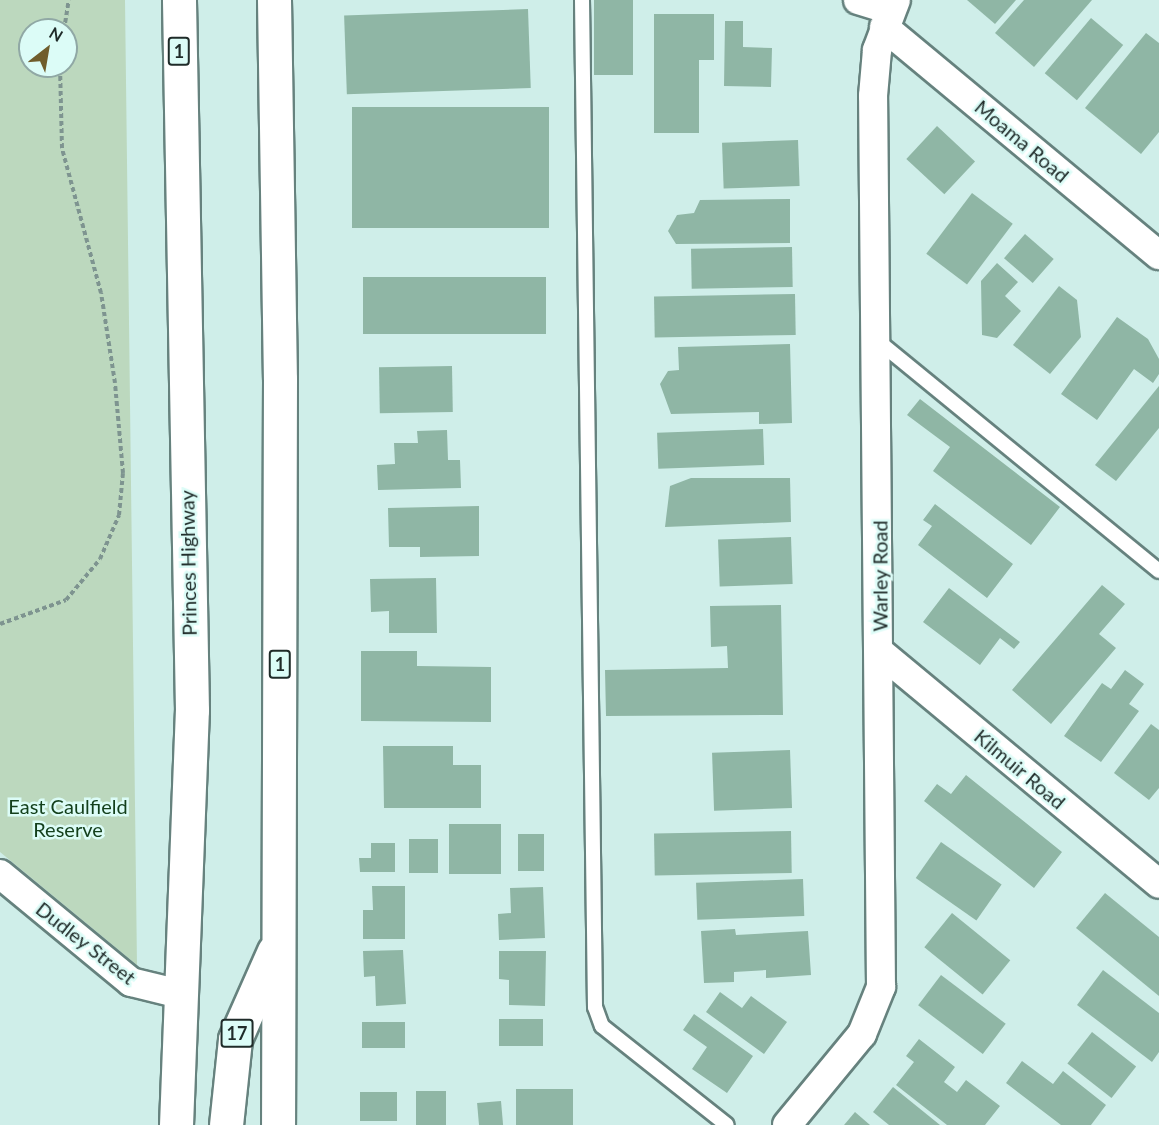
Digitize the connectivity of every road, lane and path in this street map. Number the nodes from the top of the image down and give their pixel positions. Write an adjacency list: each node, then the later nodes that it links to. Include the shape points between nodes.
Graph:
1 (69, 0): 7 (path)
2 (178, 0): 17 (highway, Princes Highway / 1, via 192,710)
3 (274, 0): 16 (highway, 1, via 280,379)
4 (582, 0): 21 (lane, via 596,1007 602,1026)
5 (858, 0): 6 (street, Moama Road)
6 (890, 12): 9 (street, Moama Road); 10 (street, Warley Road, via 873,96)
7 (66, 18)
8 (60, 78): 12 (path, via 62,148 101,293 123,473 118,515 100,559 73,594 46,610)
9 (1159, 255)
10 (878, 340): 11 (lane); 13 (street, Warley Road)
11 (1159, 571)
12 (0, 624)
13 (881, 653): 15 (street, Kilmuir Road); 22 (street, Warley Road, via 879,1001 862,1034)
14 (0, 874): 17 (street, Dudley Street, via 131,982)
15 (1159, 884)
16 (275, 949): 19 (highway, 17, via 235,1039); 20 (highway, 1)
17 (180, 994): 18 (highway, Princes Highway / 1)
18 (176, 1125)
19 (226, 1125)
20 (278, 1125)
21 (727, 1125)
22 (787, 1125)

